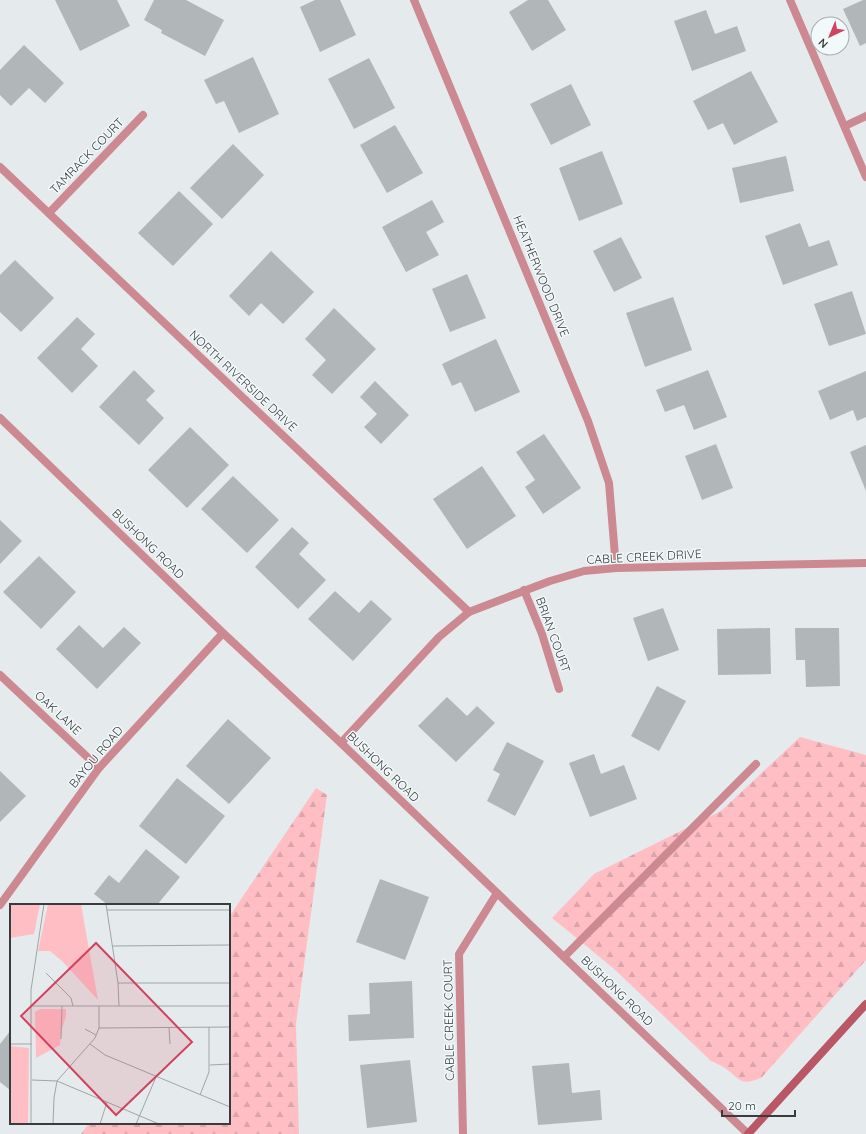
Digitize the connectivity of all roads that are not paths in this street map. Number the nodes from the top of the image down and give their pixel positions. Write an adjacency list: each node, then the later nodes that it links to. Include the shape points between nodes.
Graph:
1 (414, 0): 11 (street, HEATHERWOOD DRIVE, via 588,421 609,484)
2 (790, 0): 5 (street)
3 (143, 115): 8 (street, TAMRACK COURT)
4 (866, 116): 5 (street)
5 (844, 126): 7 (street)
6 (0, 167): 8 (street, NORTH RIVERSIDE DRIVE)
7 (866, 177)
8 (49, 213): 13 (street, NORTH RIVERSIDE DRIVE)
9 (0, 418): 14 (street, BUSHONG ROAD)
10 (866, 563): 11 (street, CABLE CREEK DRIVE)
11 (616, 568): 12 (street, CABLE CREEK DRIVE, via 584,571)
12 (524, 590): 13 (street, CABLE CREEK DRIVE); 16 (street, BRIAN COURT, via 542,634)
13 (469, 612): 17 (street, CABLE CREEK DRIVE, via 439,637)
14 (223, 633): 17 (street, BUSHONG ROAD); 19 (street, BAYOU ROAD)
15 (0, 675): 19 (street, OAK LANE)
16 (559, 689)
17 (341, 743): 20 (street, BUSHONG ROAD)
18 (756, 764): 22 (street)
19 (99, 768): 21 (street, BAYOU ROAD)
20 (497, 893): 22 (street, BUSHONG ROAD); 24 (street, CABLE CREEK COURT, via 459,954)
21 (0, 905)
22 (564, 957): 25 (street, BUSHONG ROAD)
23 (866, 1004): 25 (street)
24 (463, 1134)
25 (748, 1134)

